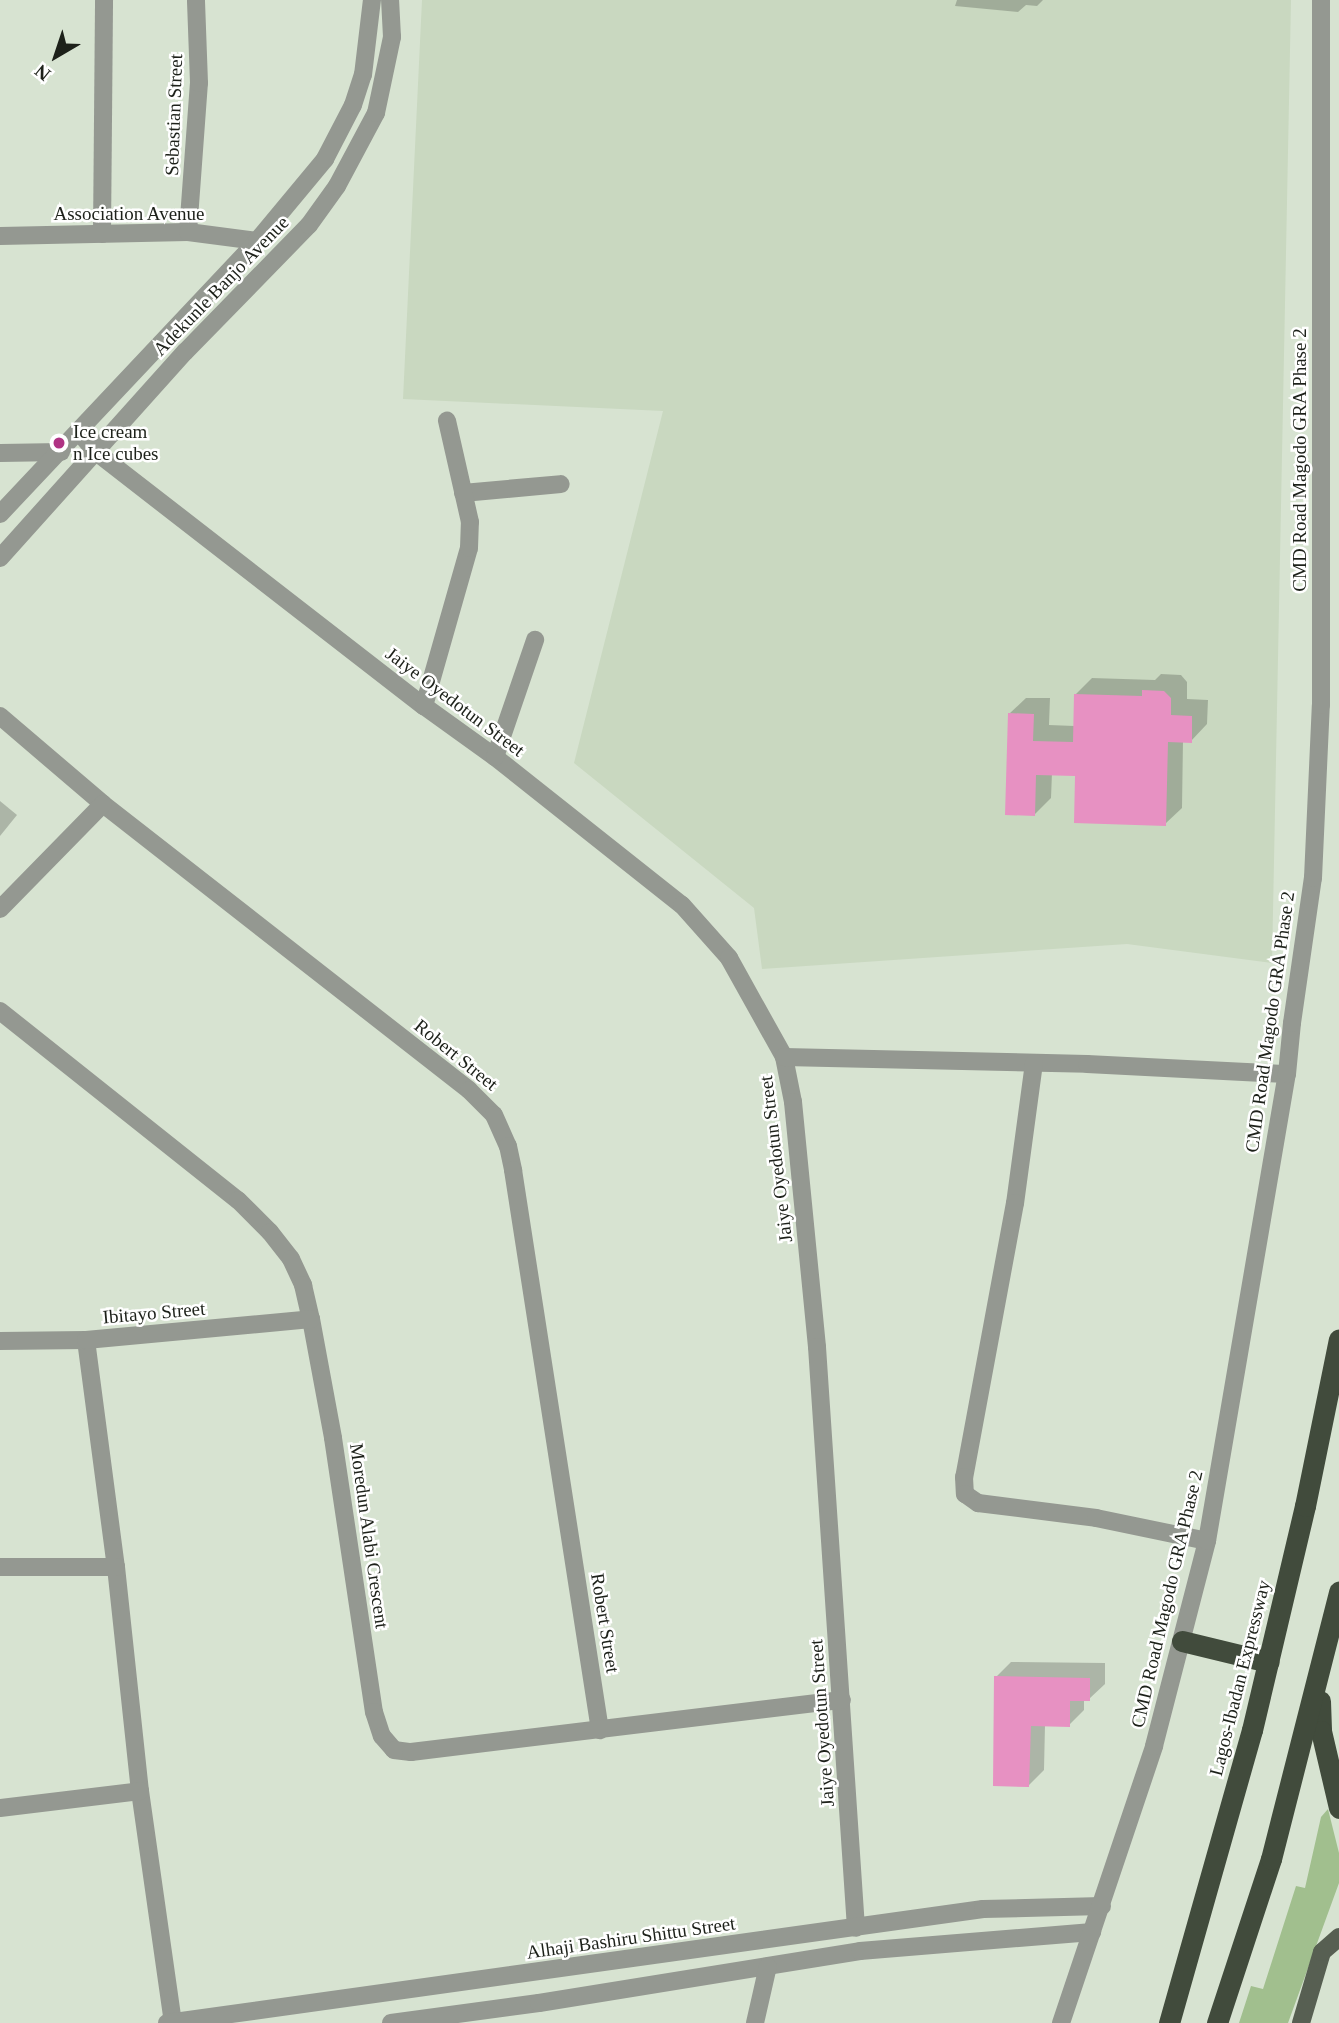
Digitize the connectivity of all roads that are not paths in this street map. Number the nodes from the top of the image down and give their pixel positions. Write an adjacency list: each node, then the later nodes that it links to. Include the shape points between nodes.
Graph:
1 (104, 0): 7 (street)
2 (196, 0): 6 (street, Sebastian Street, via 199,83)
3 (372, 0): 9 (street, Adekunle Banjo Avenue, via 368,49 353,105 325,159)
4 (390, 0): 13 (street, Adekunle Banjo Avenue, via 392,37 376,113 337,186 309,225 194,342)
5 (1321, 0): 28 (street, CMD Road Magodo GRA Phase 2, via 1321,705 1313,878)
6 (188, 232): 7 (street, Association Avenue); 9 (street, Association Avenue)
7 (102, 234): 8 (street, Association Avenue)
8 (0, 236)
9 (257, 241): 11 (street, Adekunle Banjo Avenue)
10 (447, 421): 16 (street)
11 (79, 432): 12 (street, Adekunle Banjo Avenue); 13 (street, Jaiye Oyedotun Street)
12 (61, 452): 14 (street); 17 (street, Adekunle Banjo Avenue)
13 (96, 452): 18 (street, Adekunle Banjo Avenue); 20 (street, Jaiye Oyedotun Street)
14 (0, 453)
15 (561, 484): 16 (street)
16 (463, 493): 20 (street, via 470,522 469,548)
17 (0, 514)
18 (0, 558)
19 (536, 640): 22 (street)
20 (424, 706): 22 (street, Jaiye Oyedotun Street)
21 (0, 716): 23 (street, Robert Street)
22 (495, 757): 26 (street, Jaiye Oyedotun Street, via 682,905 729,958)
23 (103, 804): 24 (street); 41 (street, Robert Street, via 469,1090 494,1115 503,1132 515,1184)
24 (0, 909)
25 (0, 1011): 29 (street, Moredun Alabi Crescent, via 254,1216 291,1259)
26 (784, 1057): 27 (street); 40 (street, Jaiye Oyedotun Street, via 793,1102 817,1347)
27 (1034, 1063): 28 (street); 33 (street, via 1015,1203 964,1477 965,1494 978,1503 1096,1518)
28 (1287, 1074): 33 (street, CMD Road Magodo GRA Phase 2)
29 (311, 1319): 32 (street, Ibitayo Street); 41 (street, Moredun Alabi Crescent, via 374,1712 382,1736 394,1750 411,1752)
30 (1339, 1339): 38 (highway, Lagos-Ibadan Expressway)
31 (0, 1340): 32 (street, Ibitayo Street)
32 (86, 1340): 35 (street)
33 (1207, 1541): 37 (street, CMD Road Magodo GRA Phase 2)
34 (0, 1567): 35 (street)
35 (116, 1567): 42 (street)
36 (1339, 1592): 39 (highway)
37 (1182, 1642): 38 (highway); 45 (street, CMD Road Magodo GRA Phase 2)
38 (1269, 1662): 57 (highway, Lagos-Ibadan Expressway)
39 (1319, 1668): 44 (highway, via 1321,1731); 58 (highway, via 1271,1859)
40 (842, 1700): 41 (street, Moredun Alabi Crescent); 47 (street, Jaiye Oyedotun Street)
41 (600, 1730)
42 (140, 1791): 43 (street); 53 (street)
43 (0, 1808)
44 (1339, 1808)
45 (1102, 1906): 46 (street, Alhaji Bashiru Shittu Street, via 1045,1905); 48 (street, CMD Road Magodo GRA Phase 2)
46 (961, 1913): 47 (street, Alhaji Bashiru Shittu Street); 50 (street)
47 (856, 1928): 53 (street, Alhaji Bashiru Shittu Street)
48 (1092, 1932): 50 (street); 56 (street, CMD Road Magodo GRA Phase 2)
49 (1339, 1937): 59 (main road, via 1322,1952)
50 (966, 1941): 51 (street)
51 (768, 1966): 54 (street); 55 (street)
52 (167, 2023): 53 (street, Alhaji Bashiru Shittu Street)
53 (173, 2023)
54 (391, 2023)
55 (755, 2023)
56 (1060, 2023)
57 (1169, 2023)
58 (1217, 2023)
59 (1301, 2023)

